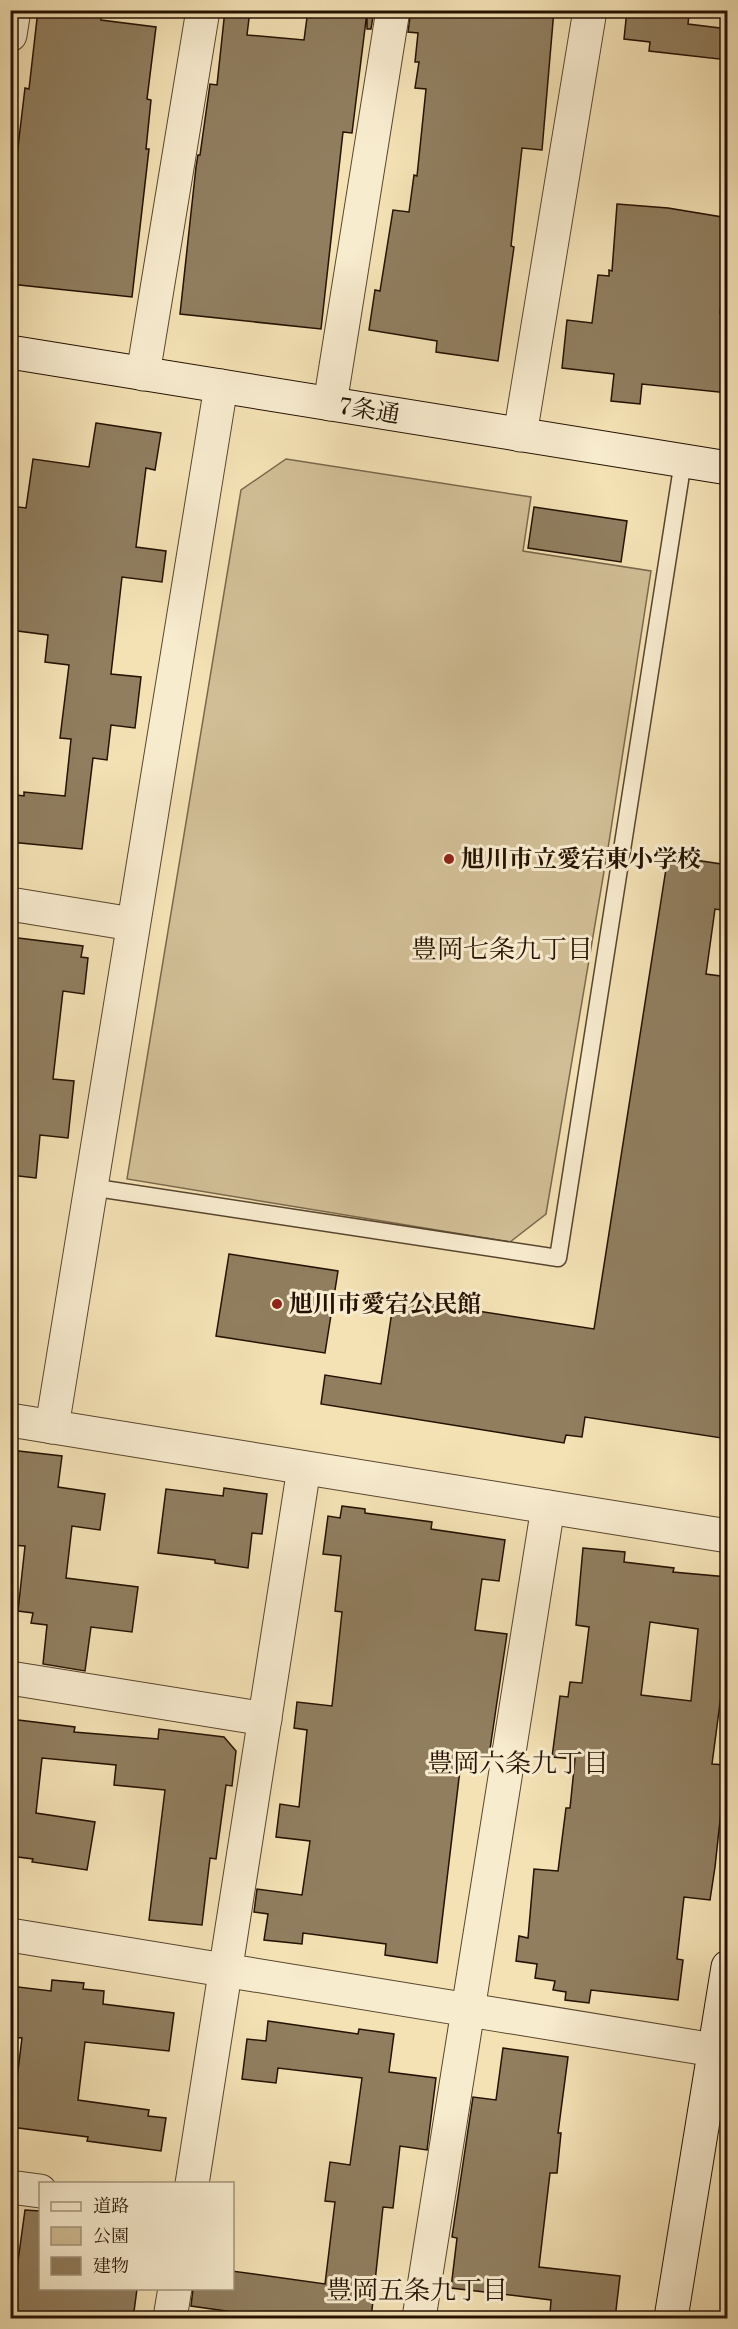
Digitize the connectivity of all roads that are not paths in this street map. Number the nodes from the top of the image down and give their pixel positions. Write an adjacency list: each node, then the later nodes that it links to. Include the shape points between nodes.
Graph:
1 (14, 10): 5 (street)
2 (203, 10): 7 (street)
3 (393, 10): 9 (street)
4 (590, 10): 10 (street)
5 (10, 35)
6 (10, 352): 7 (street, 7条通)
7 (143, 374): 8 (street, 7条通)
8 (221, 386): 9 (street, 7条通); 14 (street)
9 (330, 404): 10 (street, 7条通)
10 (520, 435): 11 (street, 7条通)
11 (683, 461): 12 (street, 7条通); 15 (lane, via 558,1258)
12 (728, 468)
13 (10, 904): 14 (street)
14 (132, 924): 15 (street)
15 (90, 1187): 17 (street)
16 (10, 1420): 17 (street)
17 (52, 1427): 18 (street)
18 (304, 1468): 19 (street); 22 (street)
19 (548, 1507): 20 (street); 26 (street)
20 (728, 1536)
21 (10, 1678): 22 (street)
22 (265, 1719): 25 (street)
23 (10, 1935): 25 (street)
24 (728, 1967): 27 (street)
25 (227, 1970): 26 (street); 28 (street)
26 (468, 2009): 27 (street); 33 (street)
27 (719, 2043): 34 (street)
28 (192, 2182)
29 (10, 2187): 30 (street)
30 (39, 2192)
31 (175, 2290): 32 (street)
32 (170, 2319)
33 (419, 2319)
34 (671, 2319)

